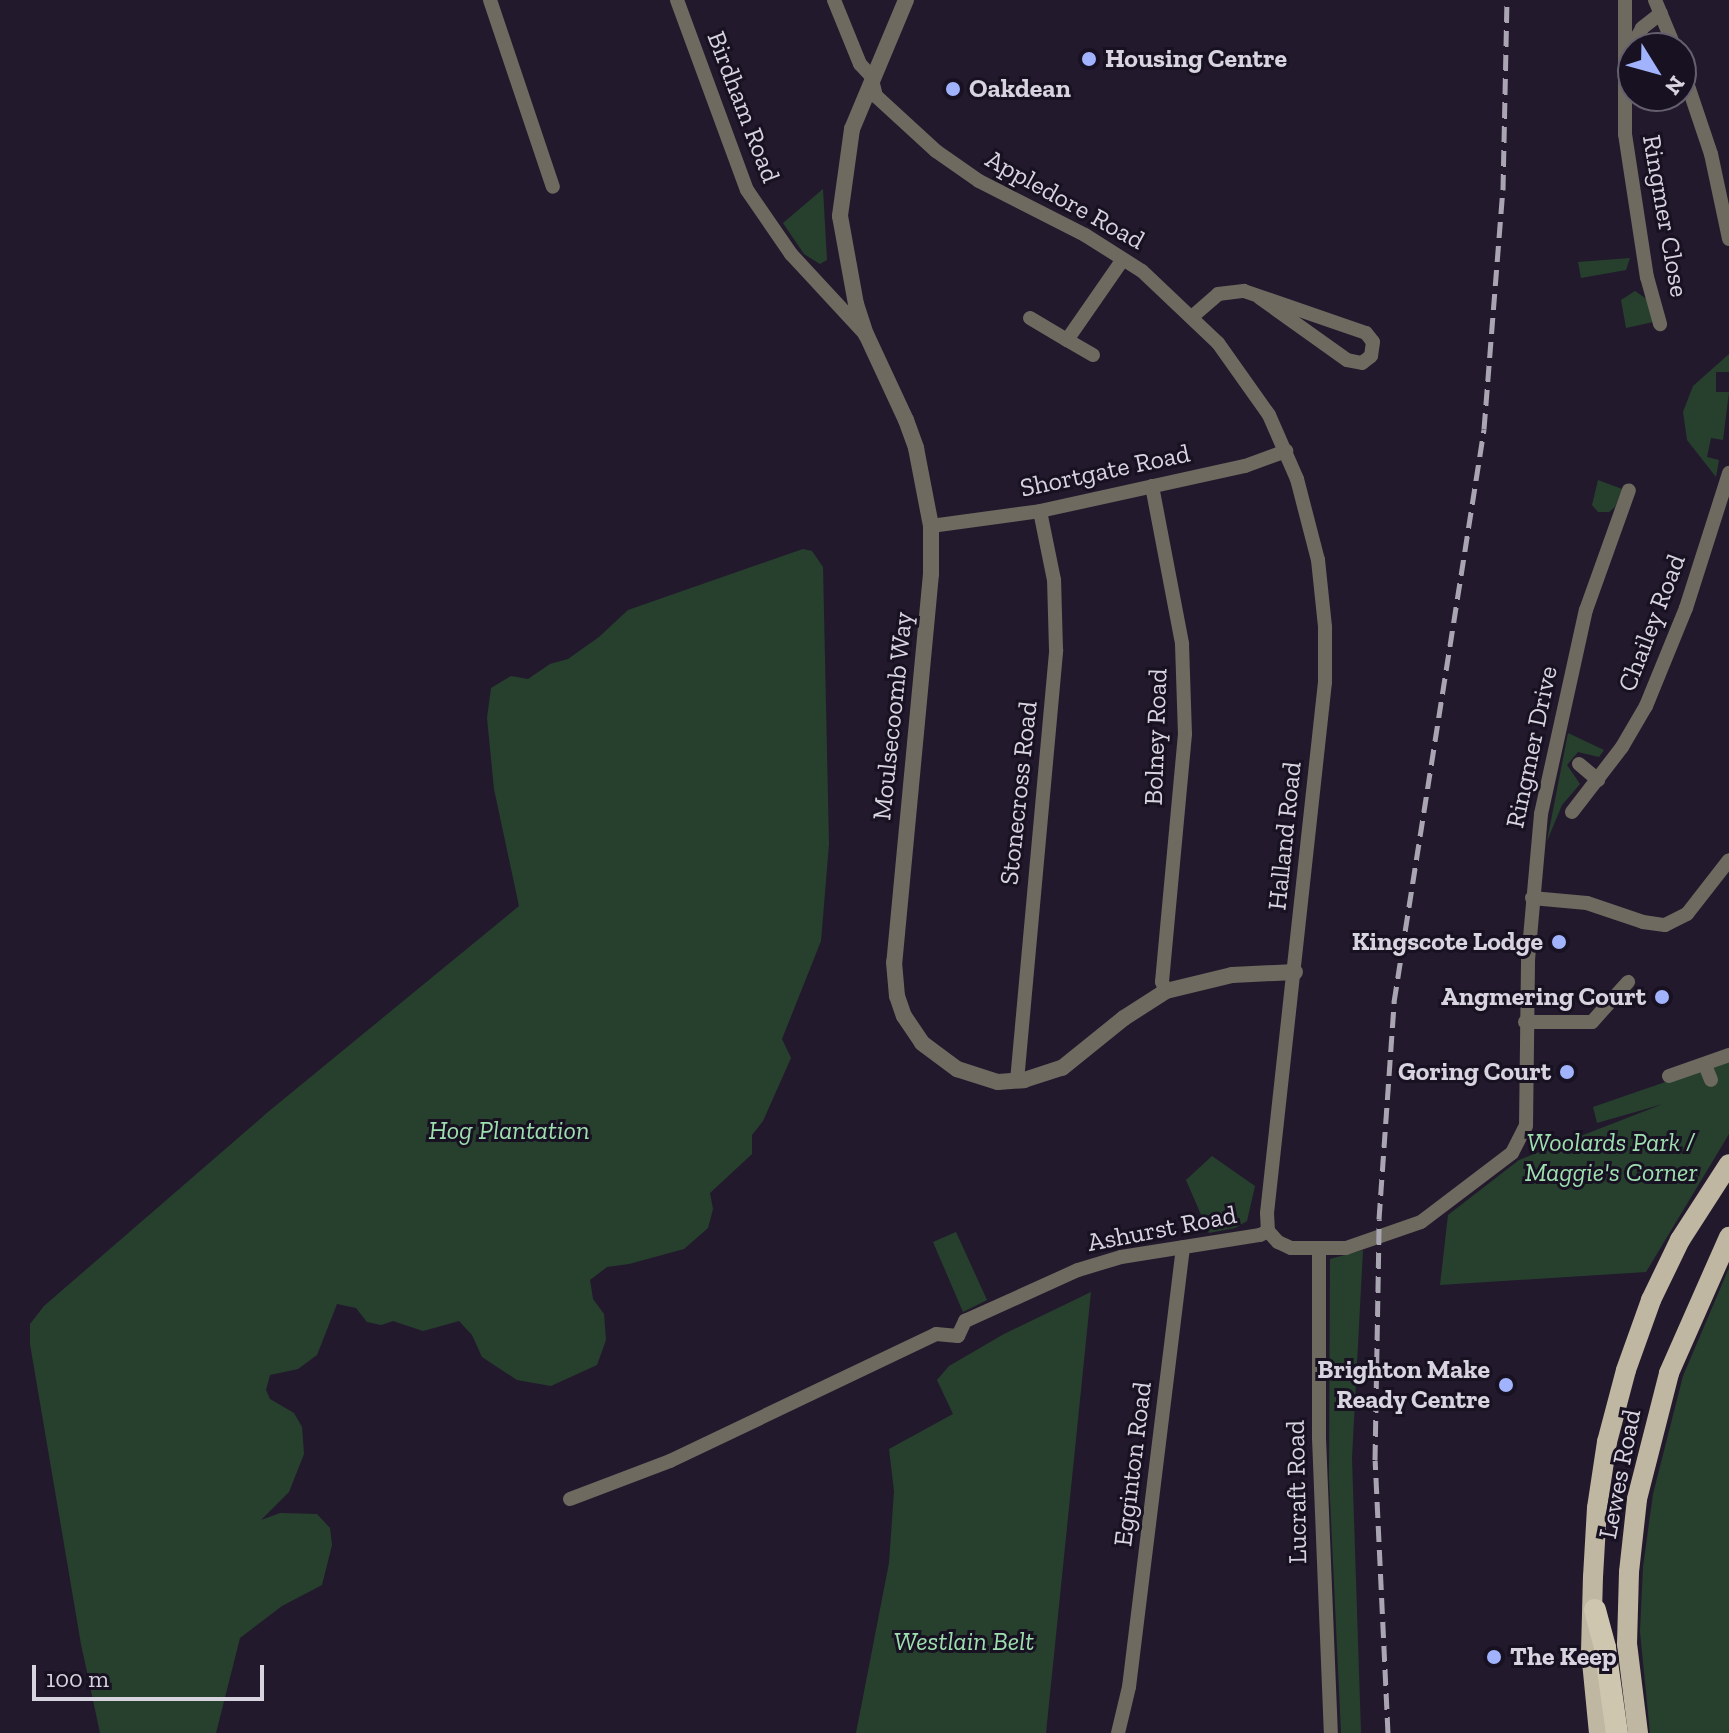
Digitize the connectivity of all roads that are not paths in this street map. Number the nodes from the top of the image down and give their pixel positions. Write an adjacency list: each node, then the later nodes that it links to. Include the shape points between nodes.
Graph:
1 (490, 0): 13 (street)
2 (677, 0): 20 (street, Birdham Road, via 747,190 791,254)
3 (834, 0): 10 (street, Appledore Road, via 860,64)
4 (906, 0): 10 (street, Moulsecoomb Way)
5 (1625, 0): 7 (street, Ringmer Close)
6 (1658, 6): 8 (street); 9 (street)
7 (1624, 32)
8 (1639, 32)
9 (1669, 32)
10 (871, 76): 15 (street, Appledore Road, via 876,96 953,165); 20 (street, Moulsecoomb Way, via 847,150 840,216 845,258)
11 (1626, 112): 19 (street, Ringmer Close, via 1631,187)
12 (1697, 112): 14 (street)
13 (553, 187)
14 (1729, 239)
15 (1123, 259): 17 (street, Appledore Road); 21 (street)
16 (1260, 298): 16 (street, via 1366,333 1374,352 1353,363); 17 (street, via 1244,291 1225,292)
17 (1193, 316): 23 (street, Appledore Road, via 1242,372)
18 (1030, 318): 21 (street)
19 (1660, 324)
20 (866, 334): 28 (street, Moulsecoomb Way, via 916,448)
21 (1067, 340): 22 (street)
22 (1093, 355)
23 (1286, 451): 25 (street, Shortgate Road, via 1245,466); 34 (street, Halland Road, via 1316,549 1326,645)
24 (1729, 473): 30 (street, Chailey Road, via 1686,608 1646,706)
25 (1152, 486): 27 (street, Shortgate Road); 36 (street, Bolney Road, via 1182,644 1185,734 1162,982)
26 (1629, 490): 33 (street, Ringmer Drive, via 1586,610 1541,814)
27 (1040, 511): 28 (street, Shortgate Road); 42 (street, Stonecross Road, via 1054,580 1056,650)
28 (931, 526): 42 (street, Moulsecoomb Way, via 895,982 907,1023 938,1057 971,1076)
29 (1579, 764): 30 (street)
30 (1598, 780): 31 (street, Chailey Road)
31 (1572, 812)
32 (1729, 860): 33 (street, via 1687,914 1665,925 1587,903)
33 (1532, 898): 37 (street, Ringmer Drive)
34 (1295, 972): 36 (street, Moulsecoomb Way, via 1247,973); 45 (street, Halland Road)
35 (1628, 982): 37 (street, via 1592,1022)
36 (1166, 991): 42 (street, Moulsecoomb Way, via 1062,1068)
37 (1525, 1022): 43 (street, Ringmer Drive)
38 (1729, 1055): 39 (street)
39 (1705, 1065): 40 (street); 41 (street)
40 (1669, 1076)
41 (1711, 1080)
42 (1017, 1081)
43 (1526, 1126): 48 (street, Ashurst Road, via 1512,1153 1421,1222 1346,1248)
44 (1729, 1164): 50 (main road, Lewes Road, via 1680,1240 1626,1370 1597,1508)
45 (1268, 1231): 47 (street, Ashurst Road); 48 (street, Ashurst Road, via 1286,1247)
46 (1729, 1237): 57 (main road, Lewes Road, via 1669,1373 1637,1499 1627,1644)
47 (1183, 1247): 49 (street, Ashurst Road, via 1121,1257 1066,1275 965,1321 958,1336 936,1334 670,1461); 52 (street, Egginton Road)
48 (1319, 1250): 54 (street, Lucraft Road, via 1319,1438)
49 (570, 1499)
50 (1595, 1610): 55 (main road, Lewes Road, via 1591,1652); 56 (highway)
51 (1113, 1686): 52 (street)
52 (1129, 1687): 53 (street, Egginton Road)
53 (1118, 1733)
54 (1331, 1733)
55 (1599, 1733)
56 (1617, 1733)
57 (1638, 1733)

